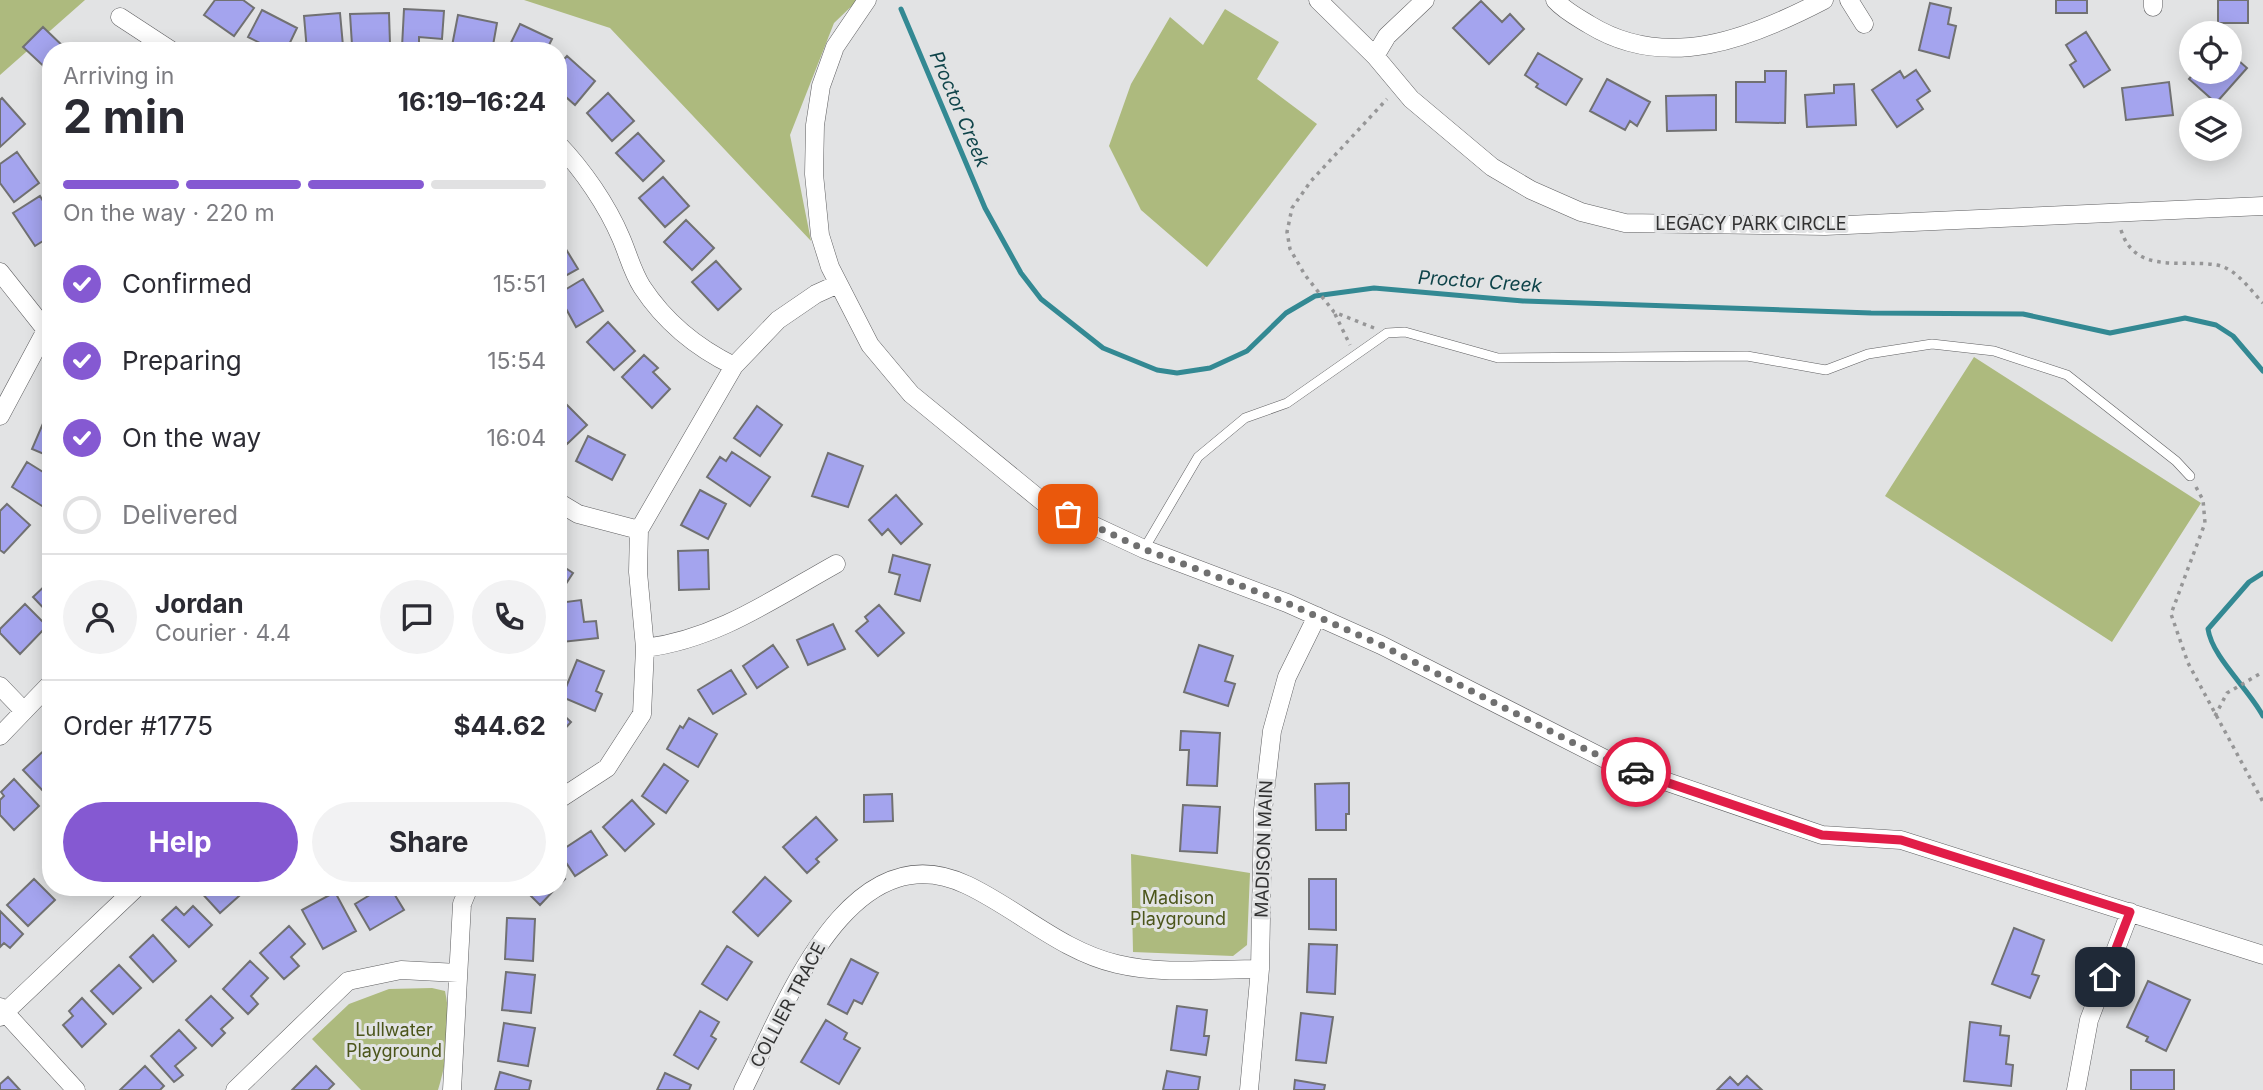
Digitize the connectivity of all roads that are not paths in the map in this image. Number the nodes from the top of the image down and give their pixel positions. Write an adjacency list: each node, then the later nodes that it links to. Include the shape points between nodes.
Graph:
1 (867, 0): 14 (street, via 835,47 821,86 815,125 820,235)
2 (1318, 0): 10 (street, LEGACY PARK CIRCLE)
3 (1425, 0): 10 (street, via 1387,36)
4 (1555, 0): 5 (street, via 1606,35 1652,48 1687,49 1749,34)
5 (1824, 0)
6 (1849, 0): 8 (street)
7 (120, 17): 9 (street)
8 (1864, 24)
9 (158, 42)
10 (1375, 56): 12 (street, LEGACY PARK CIRCLE, via 1411,99 1492,167 1581,212 1625,223 1825,226)
11 (567, 154): 17 (street, via 620,236 632,270 653,302 703,350)
12 (2263, 206)
13 (0, 272): 15 (street)
14 (838, 284): 17 (street, via 778,320); 22 (street, via 870,345 911,394 1043,502)
15 (42, 325)
16 (42, 337): 18 (street)
17 (734, 366): 21 (street)
18 (0, 416)
19 (2190, 476): 22 (lane, via 2067,374 1994,351 1932,344 1868,355 1826,370 1748,356 1498,358 1405,332 1387,333 1287,403 1245,418 1198,457)
20 (567, 507): 21 (street)
21 (639, 530): 25 (street)
22 (1144, 549): 24 (street)
23 (836, 564): 25 (street, via 718,630 679,644)
24 (1317, 617): 33 (street, via 1628,769 1822,835 1901,840); 35 (street, MADISON MAIN, via 1287,677 1272,731 1263,810)
25 (645, 648): 30 (street, via 642,714 607,768)
26 (0, 686): 28 (street)
27 (42, 692): 28 (street)
28 (23, 710): 29 (street)
29 (0, 736)
30 (567, 794)
31 (126, 896): 37 (street)
32 (465, 896): 36 (street)
33 (2130, 912): 34 (street); 43 (street, via 2089,1020)
34 (2263, 955)
35 (1260, 969): 41 (street, COLLIER TRACE, via 1158,970 1115,964 1056,940 964,884 932,875 892,880 859,898 820,943); 42 (street, MADISON MAIN)
36 (458, 973): 39 (street, via 401,971 348,981); 40 (street)
37 (2, 1012): 38 (street)
38 (76, 1090)
39 (235, 1090)
40 (452, 1090)
41 (743, 1090)
42 (1249, 1090)
43 (2076, 1090)

